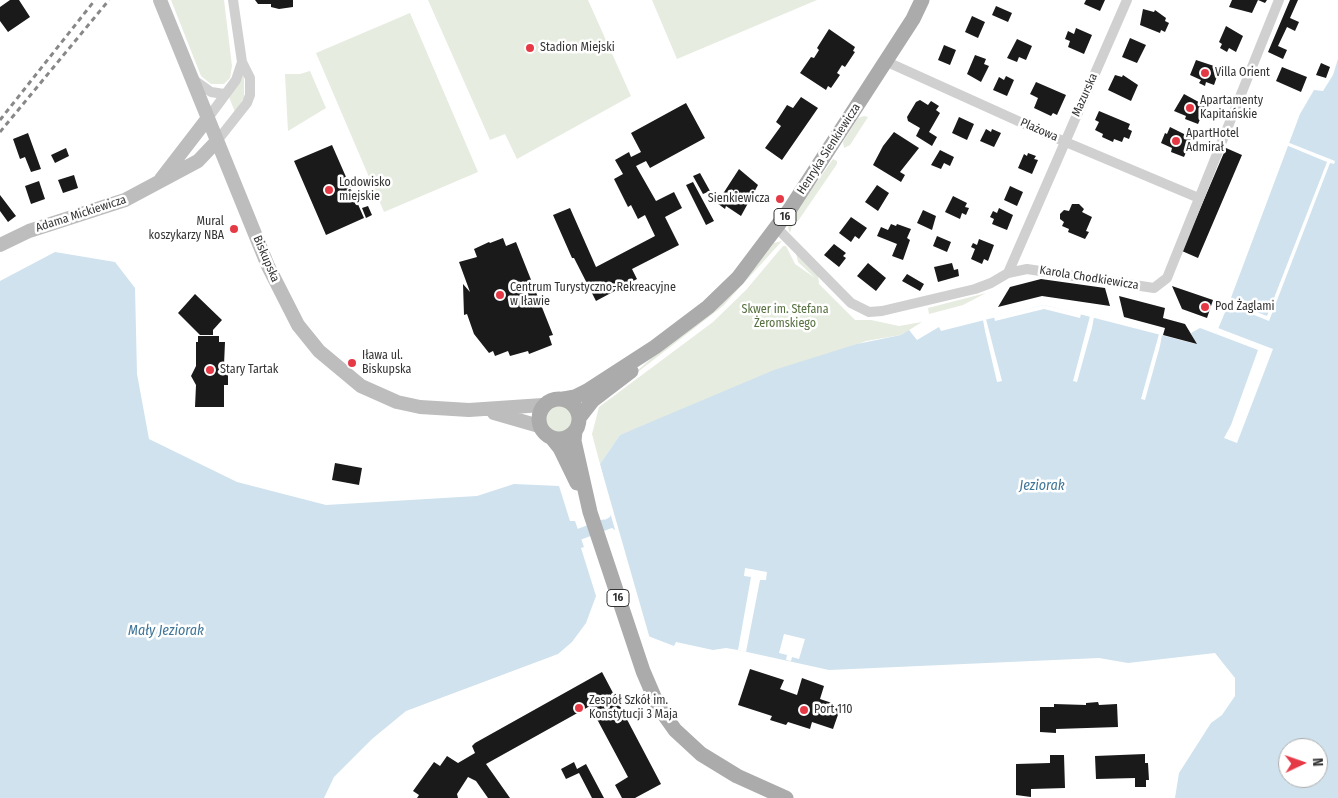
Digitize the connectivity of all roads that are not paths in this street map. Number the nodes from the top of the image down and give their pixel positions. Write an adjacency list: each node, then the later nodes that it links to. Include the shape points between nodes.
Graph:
1 (160, 0): 8 (street, Biskupska)
2 (233, 0): 7 (street)
3 (922, 0): 6 (main road, Henryka Sienkiewicza / 16)
4 (1127, 0): 12 (street, Mazurska)
5 (1279, 0): 19 (street, Karola Chodkiewicza, via 1162,284 1145,288 1036,270)
6 (886, 61): 12 (street, Plażowa); 17 (main road, Henryka Sienkiewicza / 16)
7 (242, 62): 9 (street, via 236,80); 11 (street, via 250,78 250,95)
8 (191, 77): 9 (street, via 205,89); 10 (street, Biskupska)
9 (224, 94): 10 (street)
10 (208, 118): 11 (street, Biskupska); 15 (street, Adama Mickiewicza)
11 (217, 141): 13 (street, Adama Mickiewicza); 14 (street, Biskupska)
12 (1065, 142): 16 (street, Plażowa); 19 (street, Mazurska)
13 (198, 161): 14 (street, via 217,164); 15 (street, Adama Mickiewicza)
14 (231, 174): 23 (street, Biskupska, via 280,292 298,325 319,351 361,386 397,402)
15 (161, 180): 18 (street, Adama Mickiewicza, via 112,206 29,231)
16 (1194, 196)
17 (777, 228): 19 (street, Karola Chodkiewicza, via 851,303 869,312 975,289); 20 (main road, Henryka Sienkiewicza / 16, via 723,293)
18 (0, 245)
19 (1008, 273)
20 (655, 347): 21 (main road, Henryka Sienkiewicza / 16, via 586,391); 24 (main road, Henryka Sienkiewicza / 16, via 634,369 593,400)
21 (564, 399): 22 (main road, 16); 24 (main road, via 575,406)
22 (543, 405): 23 (street, Biskupska); 25 (main road)
23 (476, 410): 25 (street, Biskupska)
24 (577, 425): 26 (main road, via 565,439); 27 (main road, 16, via 574,442)
25 (539, 426): 26 (main road, 16)
26 (552, 438): 27 (main road, 16, via 560,448)
27 (590, 512): 28 (main road, 16, via 646,678 667,720 700,754 737,776)
28 (786, 798)

